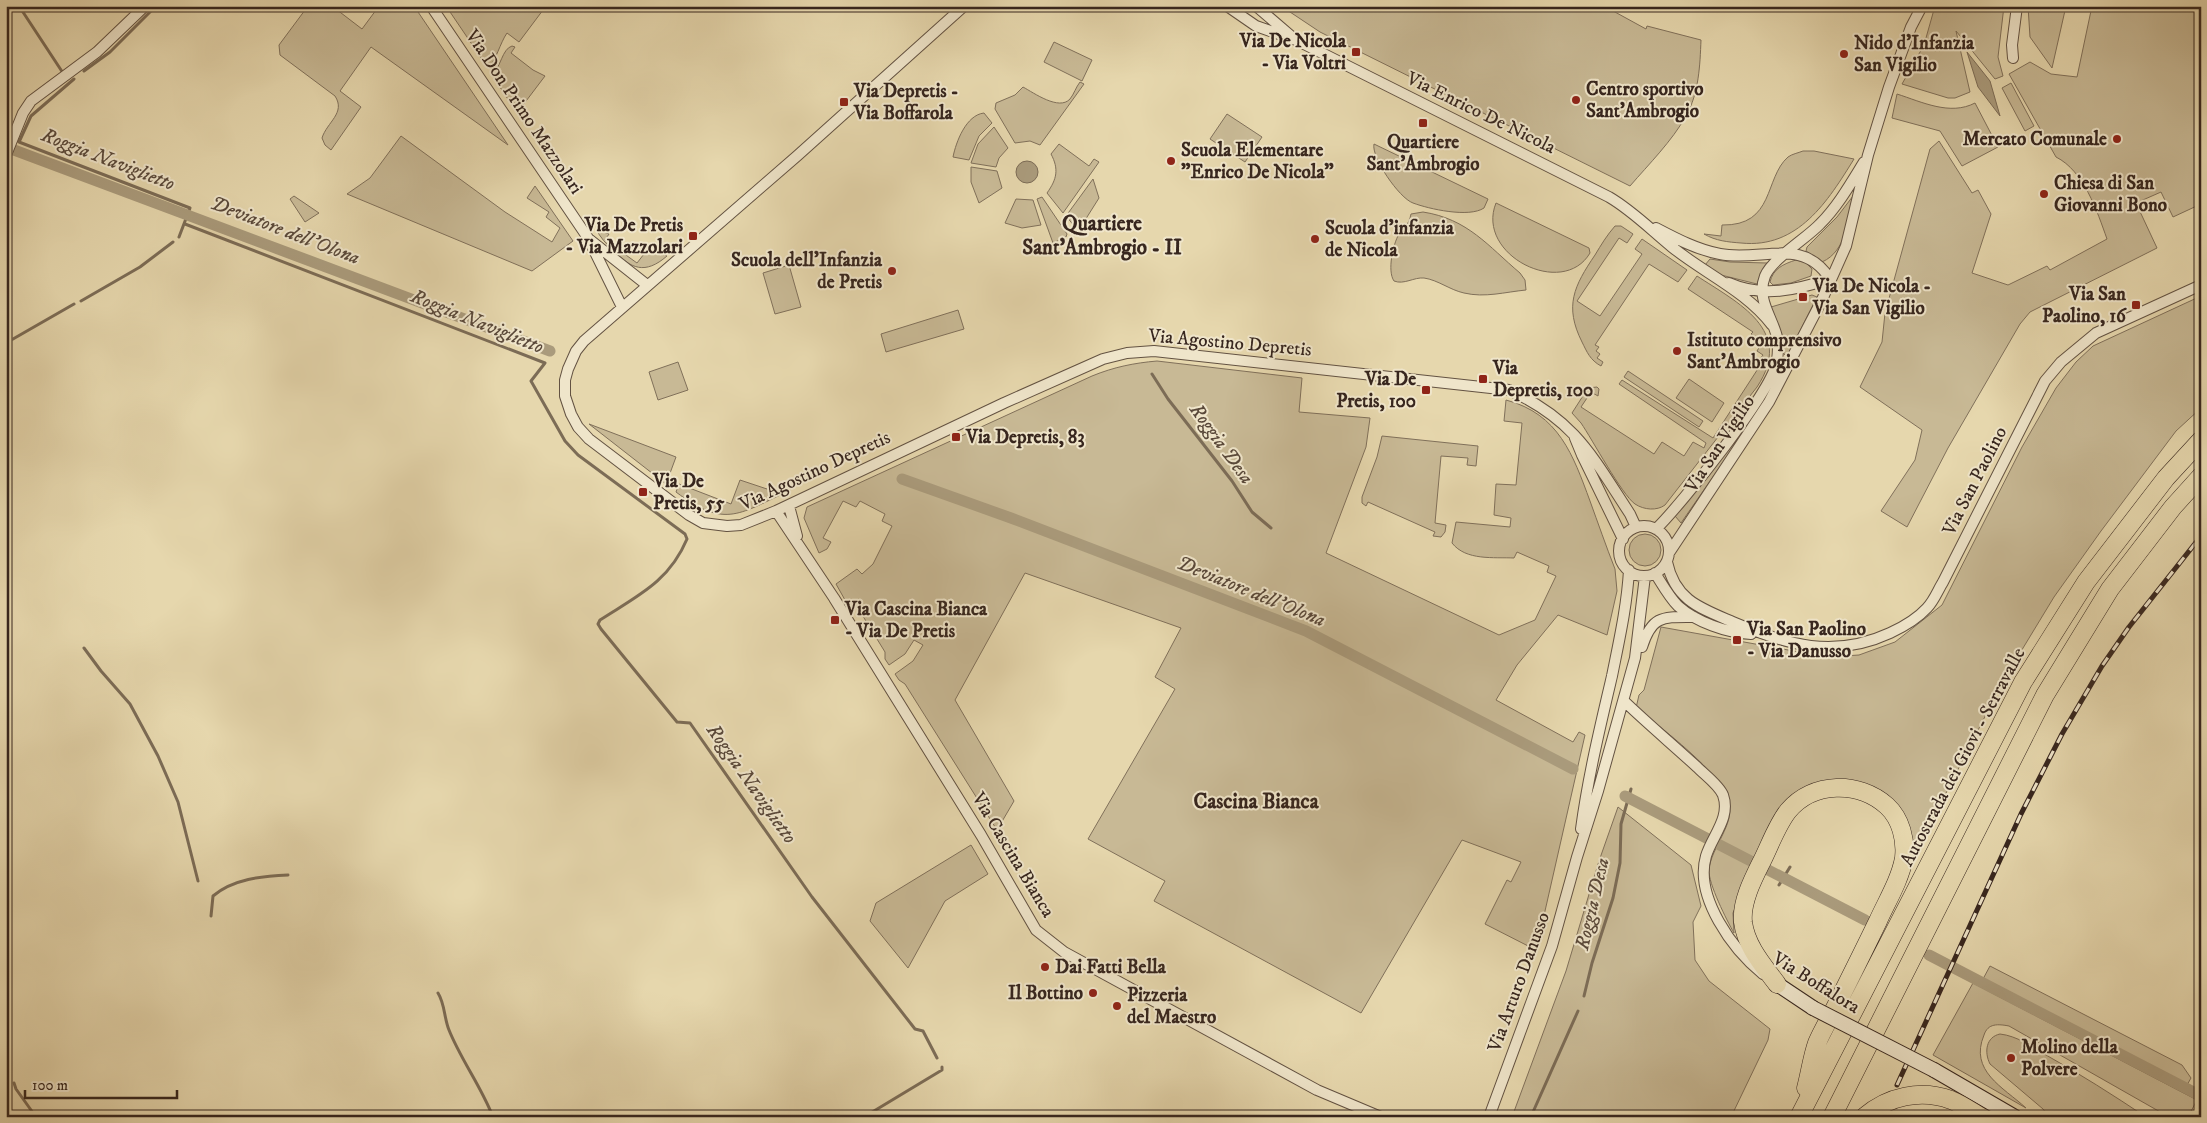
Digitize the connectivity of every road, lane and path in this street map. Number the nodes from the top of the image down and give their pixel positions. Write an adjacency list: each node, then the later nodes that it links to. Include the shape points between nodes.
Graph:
1 (145, 6): 14 (street, via 97,52 31,101)
2 (432, 6): 17 (street, Via Don Primo Mazzolari)
3 (948, 6): 10 (street)
4 (964, 6): 10 (street, Via Agostino Depretis)
5 (1227, 6): 12 (street, Via Enrico De Nicola, via 1256,26)
6 (1256, 6): 12 (street, Via Enrico De Nicola)
7 (1915, 6): 11 (street, Via San Vigilio)
8 (1922, 6): 11 (street, Via San Vigilio)
9 (2017, 6): 13 (street)
10 (956, 16): 21 (street, Via Agostino Depretis)
11 (1911, 27): 15 (street, Via San Vigilio)
12 (1296, 40): 16 (street, Via Enrico De Nicola, via 1598,190)
13 (2013, 58)
14 (6, 155)
15 (1868, 155): 18 (street, Via San Vigilio, via 1845,193 1820,224); 20 (street, Via San Vigilio, via 1846,246)
16 (1646, 223): 18 (street, Via Enrico De Nicola, via 1692,246 1720,254); 19 (street, Via Enrico De Nicola, via 1672,247)
17 (588, 238): 21 (street, Via Don Primo Mazzolari); 24 (street, Via Don Primo Mazzolari)
18 (1788, 253): 20 (street, Via Enrico De Nicola, via 1810,258); 23 (street, via 1766,273)
19 (1719, 279): 23 (street, Via Enrico De Nicola); 25 (street, Via Enrico De Nicola, via 1760,310)
20 (1830, 279): 23 (street, Via Enrico De Nicola, via 1790,291); 35 (street, Via San Vigilio, via 1769,402)
21 (647, 285): 24 (street, Via Agostino Depretis)
22 (2201, 286): 39 (street, Via San Paolino, via 2096,333 2061,362 2044,382 1943,582 1928,607 1916,619 1872,642 1841,648 1809,646)
23 (1762, 291): 25 (street, Via San Vigilio)
24 (622, 307): 30 (street, Via Agostino Depretis, via 579,346 568,369 565,396 578,427 661,495 703,523 741,525)
25 (1772, 325): 32 (street, Via San Vigilio, via 1777,338 1778,361 1768,384 1718,453)
26 (1574, 434): 29 (street, Via Agostino Depretis, via 1549,411 1509,390 1173,353 1126,353 1004,403); 31 (street, Via Agostino Depretis, via 1589,450); 33 (street, Via Agostino Depretis)
27 (2201, 440): 45 (highway, Autostrada dei Giovi - Serravalle, via 2166,478 2086,582 2023,682)
28 (2201, 476): 48 (highway, via 2110,589 2045,695)
29 (789, 506): 30 (street, Via Agostino Depretis); 34 (street, Via Cascina Bianca)
30 (776, 511): 34 (street, Via Cascina Bianca)
31 (1636, 527): 32 (street); 33 (street)
32 (1656, 529): 35 (street, via 1666,539)
33 (1623, 538): 36 (street, via 1621,559)
34 (798, 542): 46 (street, Via Cascina Bianca, via 981,835 1036,930 1064,952 1213,1034 1317,1090)
35 (1668, 558): 37 (street); 39 (street, Via San Paolino, via 1673,583 1687,599 1705,610)
36 (1629, 570): 37 (street); 40 (street, Via Arturo Danusso)
37 (1650, 574): 38 (street, Via San Paolino, via 1677,605); 41 (street, Via Arturo Danusso)
38 (1694, 617): 39 (street, Via San Paolino, via 1745,634); 41 (street, via 1664,618 1651,625)
39 (1769, 636)
40 (1618, 645): 41 (street, via 1623,641 1633,644); 43 (street, Via Arturo Danusso, via 1586,788)
41 (1635, 658): 42 (street, Via Arturo Danusso)
42 (1624, 701): 43 (street, Via Arturo Danusso); 44 (street, Via Boffalora, via 1722,793 1724,813 1706,857 1704,877 1707,892 1720,925 1733,944 1752,966)
43 (1577, 858): 47 (street, Via Arturo Danusso, via 1552,946)
44 (1777, 984): 45 (highway, via 1746,937 1743,920 1751,883 1768,848 1788,811 1822,789 1835,787 1875,797 1897,819 1904,858 1898,877 1817,1044); 51 (street, Via Boffalora, bridge, via 1813,1008 1934,1070)
45 (1800, 1116)
46 (1381, 1117)
47 (1489, 1117)
48 (1832, 1117)
49 (1864, 1117): 50 (highway, bridge, via 1885,1102 1906,1096 1930,1095 1951,1100)
50 (1981, 1117)
51 (2015, 1117)

